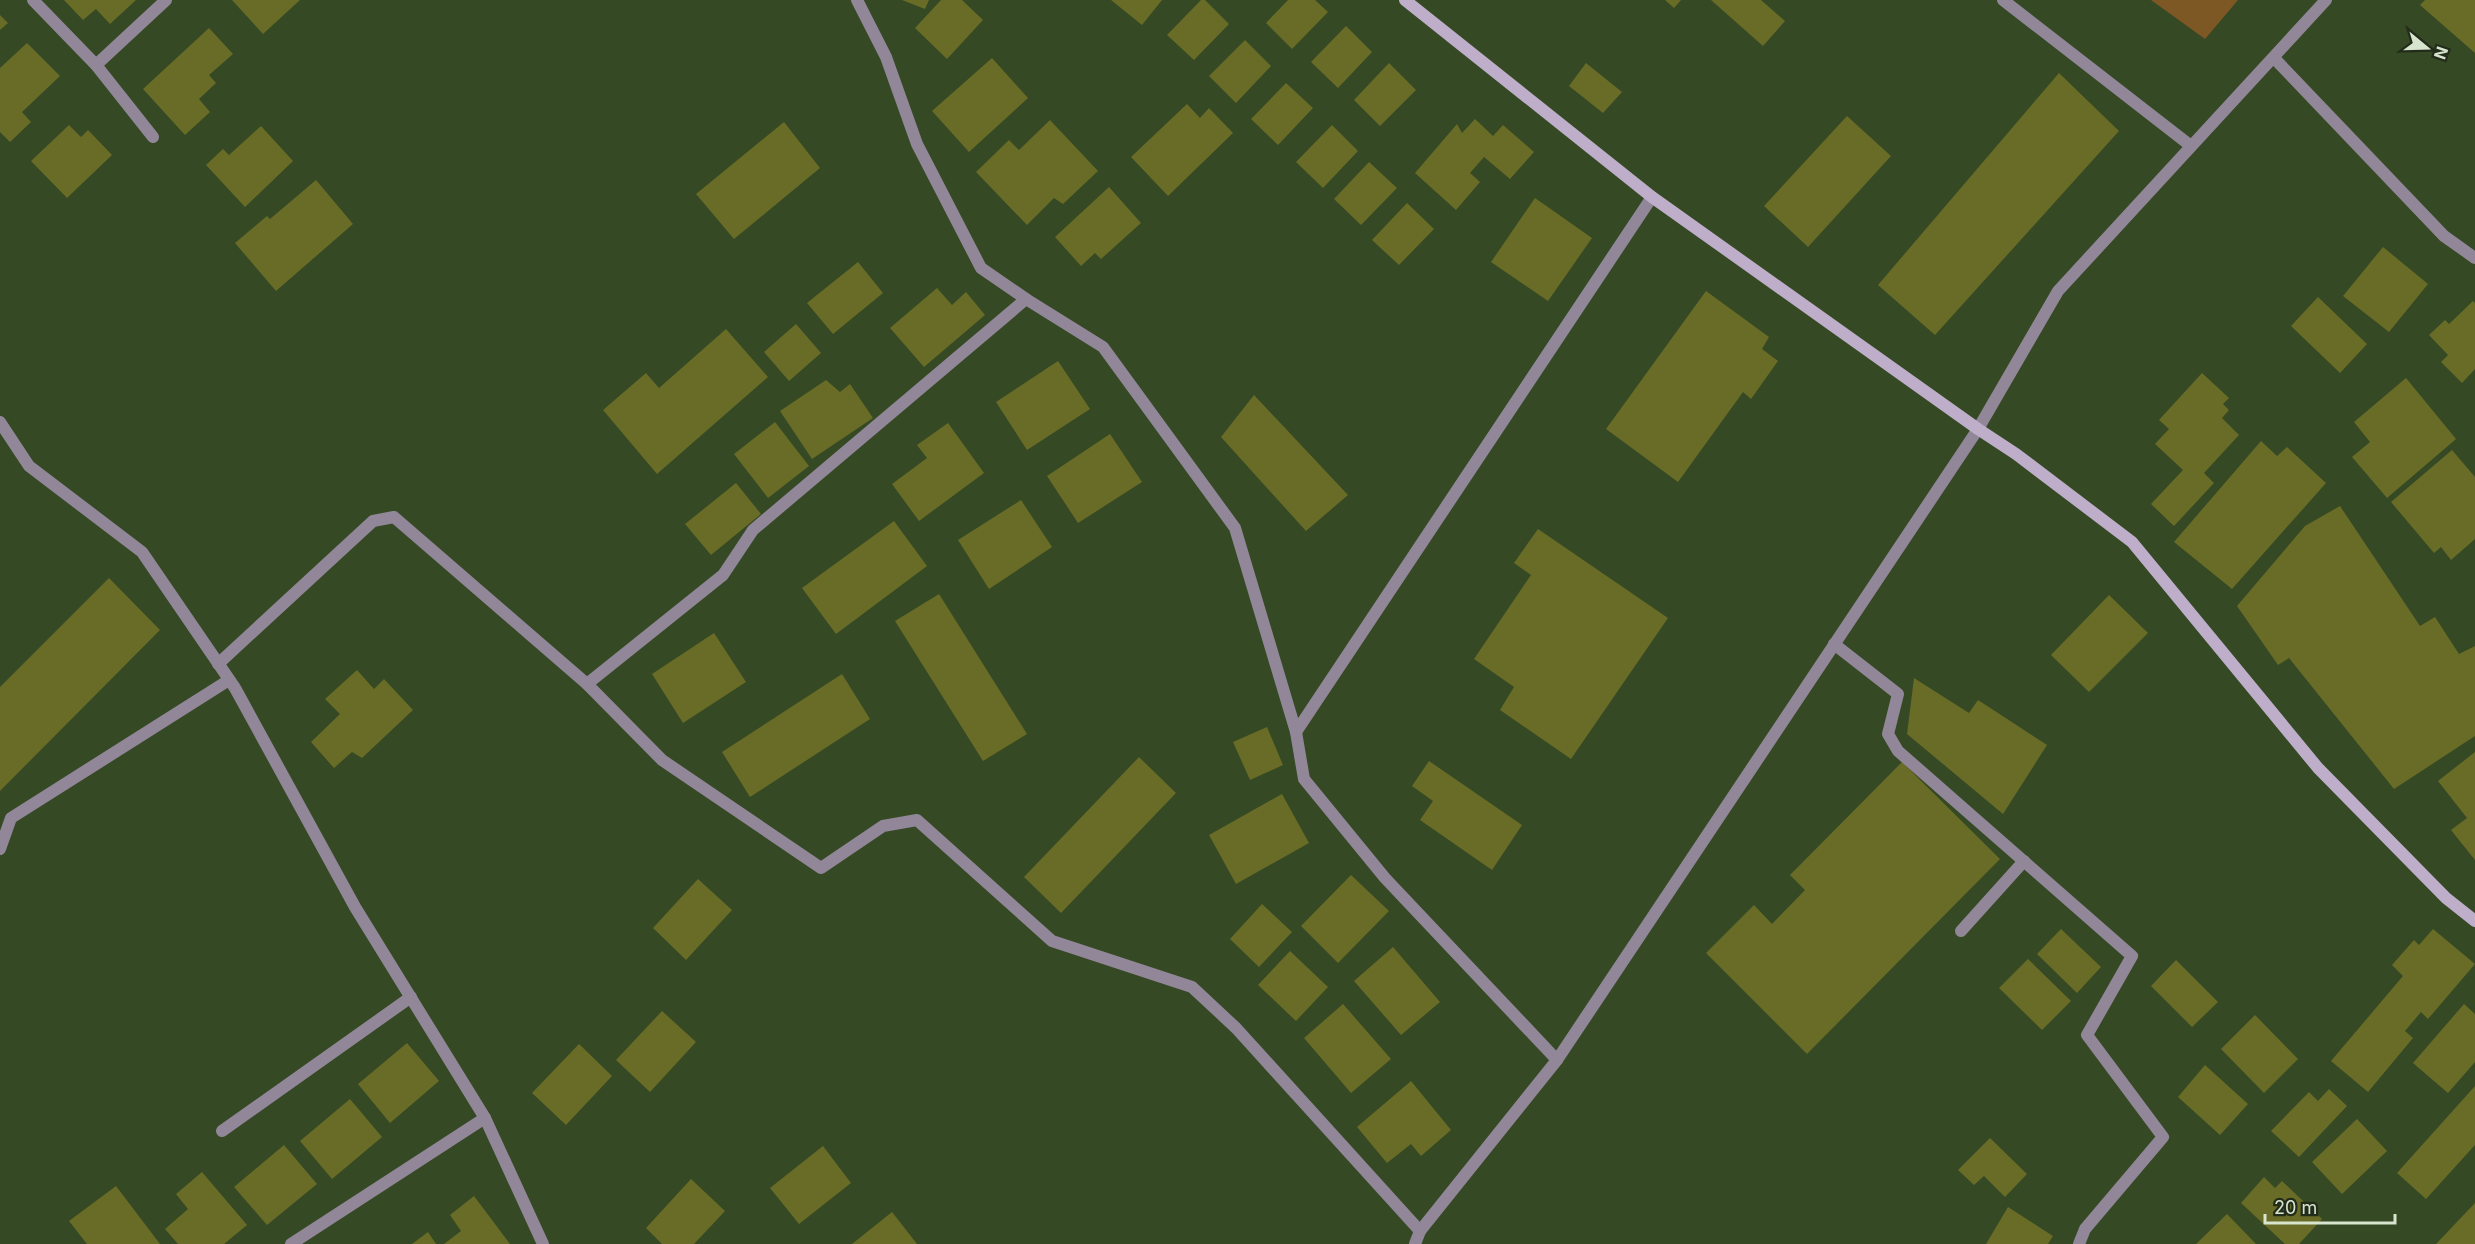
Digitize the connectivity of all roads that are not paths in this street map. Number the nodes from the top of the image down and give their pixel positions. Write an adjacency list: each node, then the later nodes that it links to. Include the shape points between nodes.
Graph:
1 (33, 0): 8 (street)
2 (166, 0): 8 (street)
3 (857, 0): 13 (street, via 886,57 917,144 981,268)
4 (1405, 0): 11 (street)
5 (2003, 0): 10 (street)
6 (2326, 0): 7 (street)
7 (2274, 58): 10 (street); 12 (street, via 2444,236)
8 (96, 65): 9 (street)
9 (153, 137)
10 (2191, 146): 15 (street, via 2058,291)
11 (1652, 197): 15 (street); 20 (street)
12 (2475, 258)
13 (1026, 299): 19 (street, via 753,530 723,576); 20 (street, via 1103,347 1235,528)
14 (0, 422): 17 (street, via 29,466 142,552)
15 (1978, 429): 16 (street); 23 (street, via 2132,542 2318,768 2446,898)
16 (1834, 644): 22 (street, via 1898,694 1888,734 1898,751); 26 (street)
17 (218, 664): 18 (street); 19 (street, via 373,521 394,517)
18 (229, 680): 21 (street, via 11,818); 25 (street, via 355,907)
19 (587, 684): 29 (street, via 662,760 821,868 883,826 917,820 1052,941 1192,987 1236,1028)
20 (1296, 732): 26 (street, via 1304,779 1384,878)
21 (0, 849)
22 (2024, 861): 24 (street); 33 (street, via 2132,956 2086,1035 2163,1137 2085,1229)
23 (2475, 921)
24 (1961, 931)
25 (411, 998): 27 (street); 28 (street)
26 (1557, 1060): 29 (street)
27 (485, 1118): 30 (street); 31 (street)
28 (222, 1131)
29 (1420, 1231): 32 (street)
30 (291, 1244)
31 (543, 1244)
32 (1415, 1244)
33 (2079, 1244)

